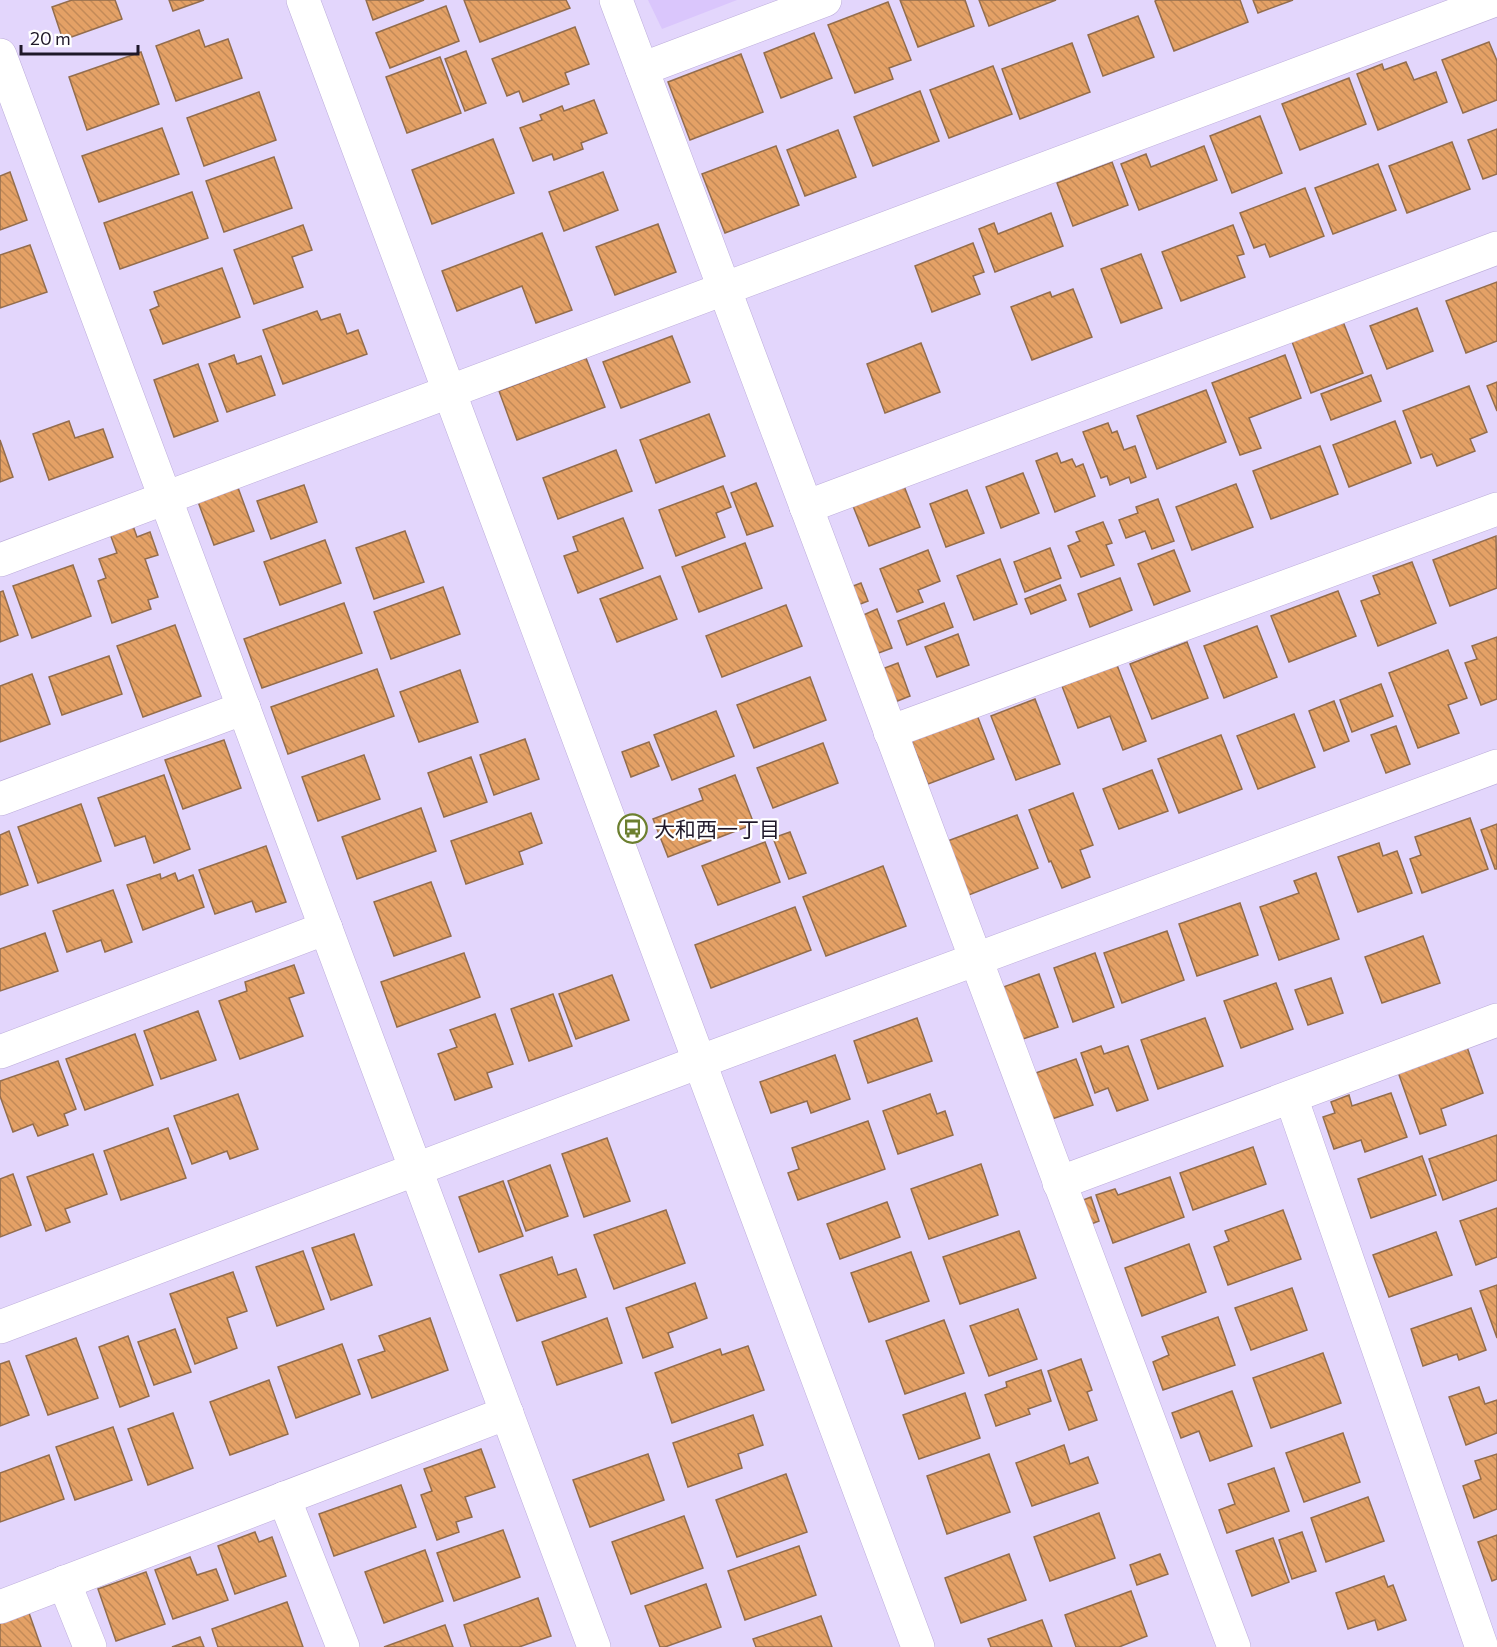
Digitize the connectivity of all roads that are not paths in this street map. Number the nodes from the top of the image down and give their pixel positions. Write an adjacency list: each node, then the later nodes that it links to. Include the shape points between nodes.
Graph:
1 (303, 0): 9 (street)
2 (616, 0): 6 (street)
3 (825, 0): 6 (street)
4 (1495, 0): 8 (street)
5 (0, 55): 10 (street)
6 (642, 69): 8 (street)
7 (1497, 249): 11 (street)
8 (724, 289): 9 (street); 11 (street)
9 (449, 392): 10 (street); 22 (street)
10 (165, 498): 13 (street); 14 (street)
11 (806, 507): 15 (street)
12 (1497, 509): 15 (street)
13 (0, 560)
14 (244, 708): 17 (street); 18 (street)
15 (890, 732): 19 (street)
16 (1497, 766): 19 (street)
17 (0, 799)
18 (326, 928): 21 (street); 24 (street)
19 (976, 959): 22 (street); 25 (street)
20 (1497, 1020): 23 (street)
21 (0, 1052)
22 (699, 1062): 24 (street); 35 (street)
23 (1291, 1097): 25 (street); 31 (street)
24 (416, 1169): 26 (street); 27 (street)
25 (1059, 1183): 36 (street)
26 (0, 1326)
27 (507, 1413): 28 (street); 34 (street)
28 (284, 1498): 29 (street); 33 (street)
29 (64, 1582): 30 (street); 32 (street)
30 (0, 1607)
31 (1484, 1644)
32 (90, 1647)
33 (343, 1647)
34 (594, 1647)
35 (918, 1647)
36 (1234, 1647)

